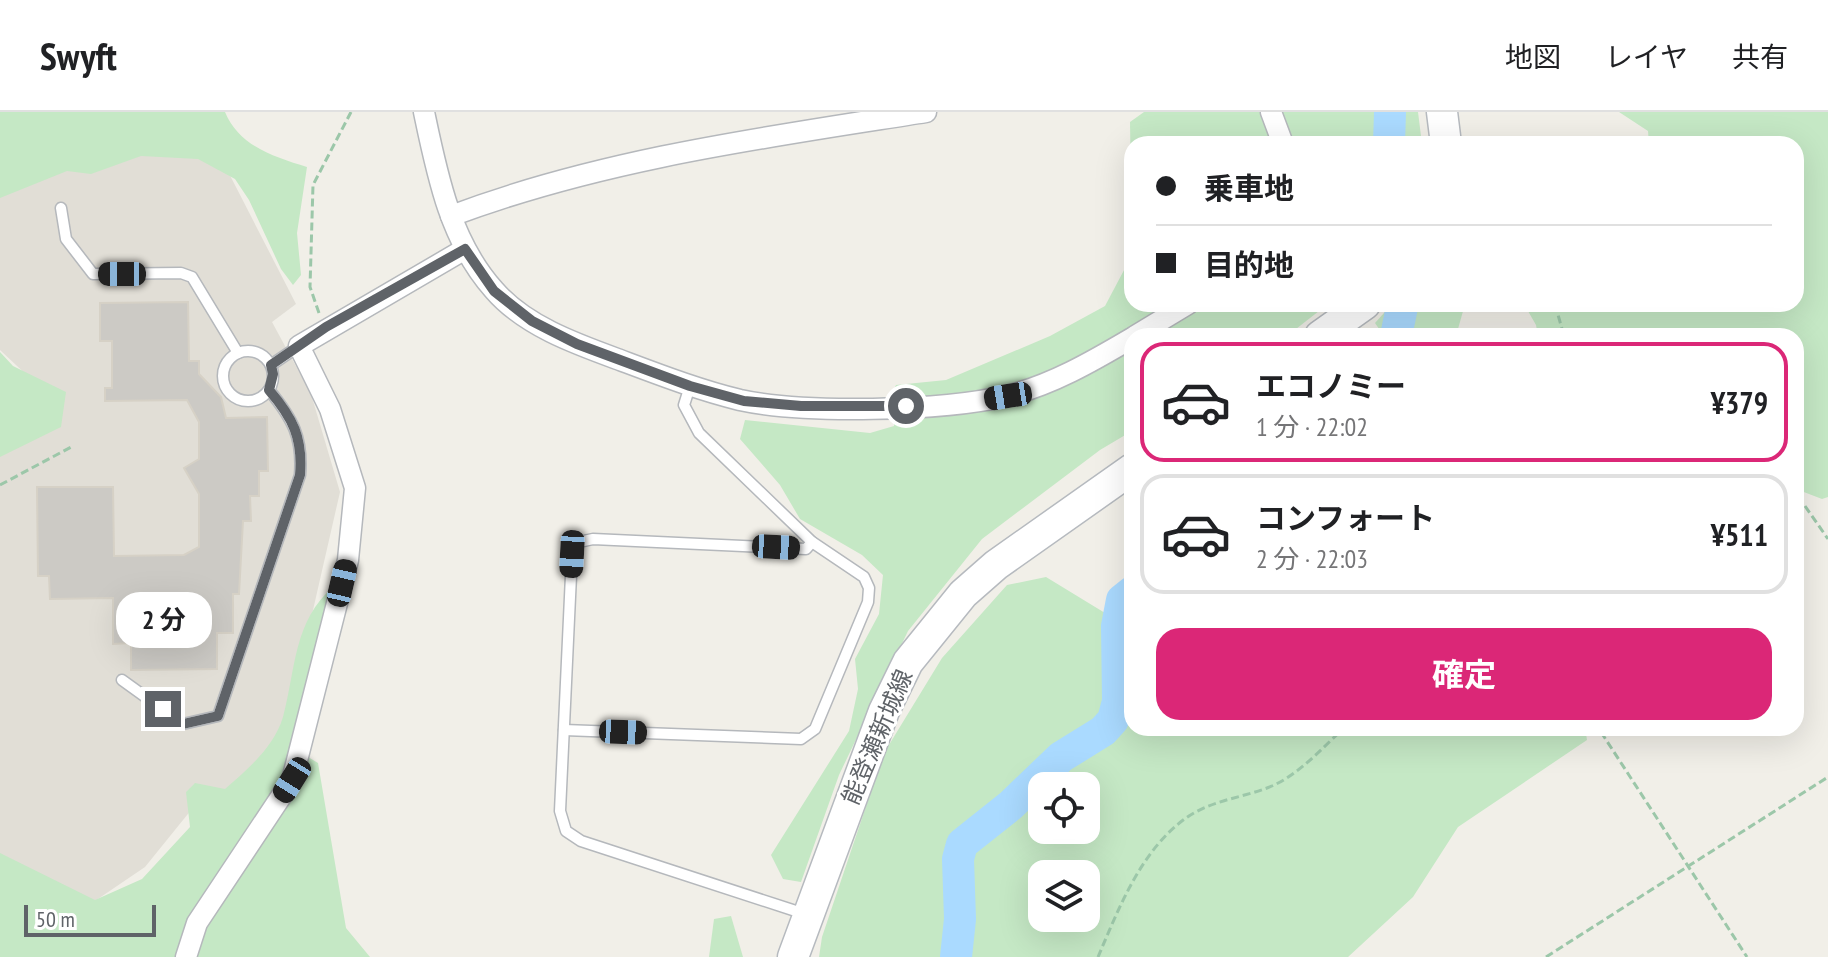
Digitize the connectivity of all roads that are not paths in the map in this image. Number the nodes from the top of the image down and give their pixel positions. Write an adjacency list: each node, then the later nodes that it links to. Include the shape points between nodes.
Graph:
1 (424, 112): 8 (street)
2 (926, 112): 8 (street, via 609,169)
3 (1271, 112): 5 (street)
4 (1442, 112): 6 (main road)
5 (1280, 136)
6 (1445, 136)
7 (61, 208): 16 (lane, via 66,239 93,274 192,277)
8 (451, 216): 9 (street)
9 (465, 249): 15 (street); 18 (street, via 494,291 532,321 577,344)
10 (1175, 312): 12 (street)
11 (1354, 312): 13 (main road)
12 (1148, 328)
13 (1331, 328)
14 (1124, 342): 18 (street, via 1058,378 1008,396 954,405 801,406 744,401)
15 (299, 346): 17 (lane); 25 (street, via 330,409 355,488 348,560 292,780 197,923)
16 (238, 353): 17 (lane, via 253,351); 19 (lane, via 224,371 231,393 255,400)
17 (271, 365): 19 (lane)
18 (690, 386): 21 (lane, via 684,405 699,433)
19 (269, 390): 22 (lane, via 297,426 300,475 218,716 183,724)
20 (1124, 475): 24 (main road, 能登瀬新城線, via 985,574 908,662 884,711)
21 (812, 542): 23 (lane, via 806,549 579,542 572,554); 23 (lane, via 864,577 869,588 868,602 815,729 801,739)
22 (122, 680)
23 (564, 730): 24 (lane, via 560,811 566,831 581,841)
24 (807, 914): 26 (main road, 能登瀬新城線)
25 (186, 957)
26 (793, 957)

